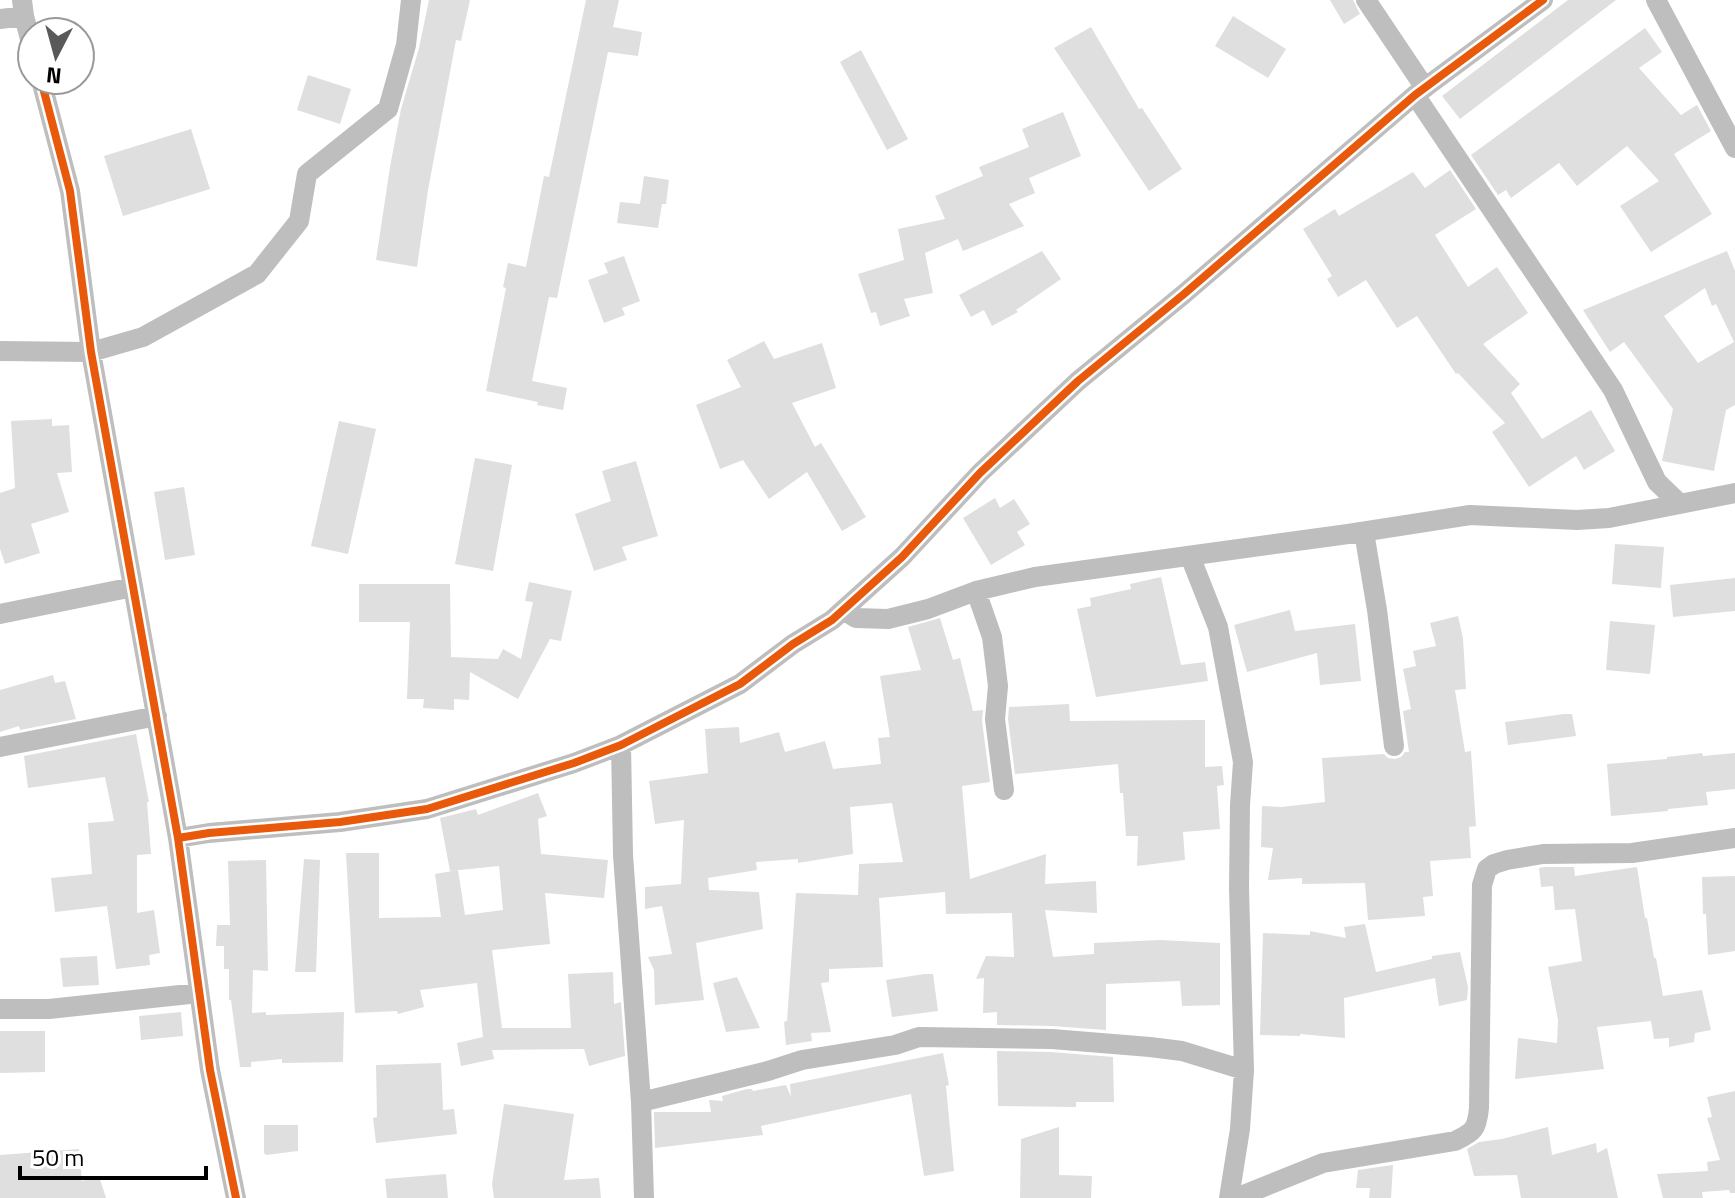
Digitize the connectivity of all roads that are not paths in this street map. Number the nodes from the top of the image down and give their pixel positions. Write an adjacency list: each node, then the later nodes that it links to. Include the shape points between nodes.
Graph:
1 (411, 0): 11 (street, via 406,45 388,109 307,174 299,221 257,274 143,337)
2 (1366, 0): 7 (street)
3 (1543, 0): 7 (street)
4 (1656, 0): 9 (street)
5 (23, 8): 6 (street)
6 (0, 19)
7 (1420, 91): 12 (street, via 1613,390); 20 (street, via 1078,381)
8 (45, 96): 11 (street, via 70,191)
9 (1735, 148)
10 (0, 351): 11 (street)
11 (91, 352): 18 (street)
12 (1657, 482): 14 (street); 15 (street)
13 (1735, 493): 14 (street)
14 (1680, 504): 15 (street)
15 (1647, 511): 16 (street, via 1577,520 1470,515)
16 (1364, 532): 17 (street); 24 (street)
17 (1190, 556): 19 (street, via 1035,577); 31 (street, via 1218,627 1243,762 1239,888)
18 (133, 587): 21 (street); 22 (street)
19 (976, 591): 20 (street, via 888,619 856,618); 26 (street, via 992,637)
20 (843, 610): 23 (street, via 740,684)
21 (0, 614)
22 (157, 716): 25 (street); 27 (street)
23 (621, 745): 27 (street, via 427,809); 32 (street, via 623,855)
24 (1394, 746)
25 (0, 747)
26 (1004, 790)
27 (178, 838): 29 (street)
28 (1735, 838): 36 (street, via 1632,853 1543,854 1487,869 1482,885 1479,1108 1470,1134 1323,1163)
29 (199, 993): 30 (street); 33 (street)
30 (0, 1009)
31 (1244, 1070): 32 (street, via 1166,1049 1052,1039 919,1037 802,1060); 35 (street)
32 (641, 1102): 34 (street)
33 (236, 1198)
34 (644, 1198)
35 (1229, 1198)
36 (1236, 1198)

